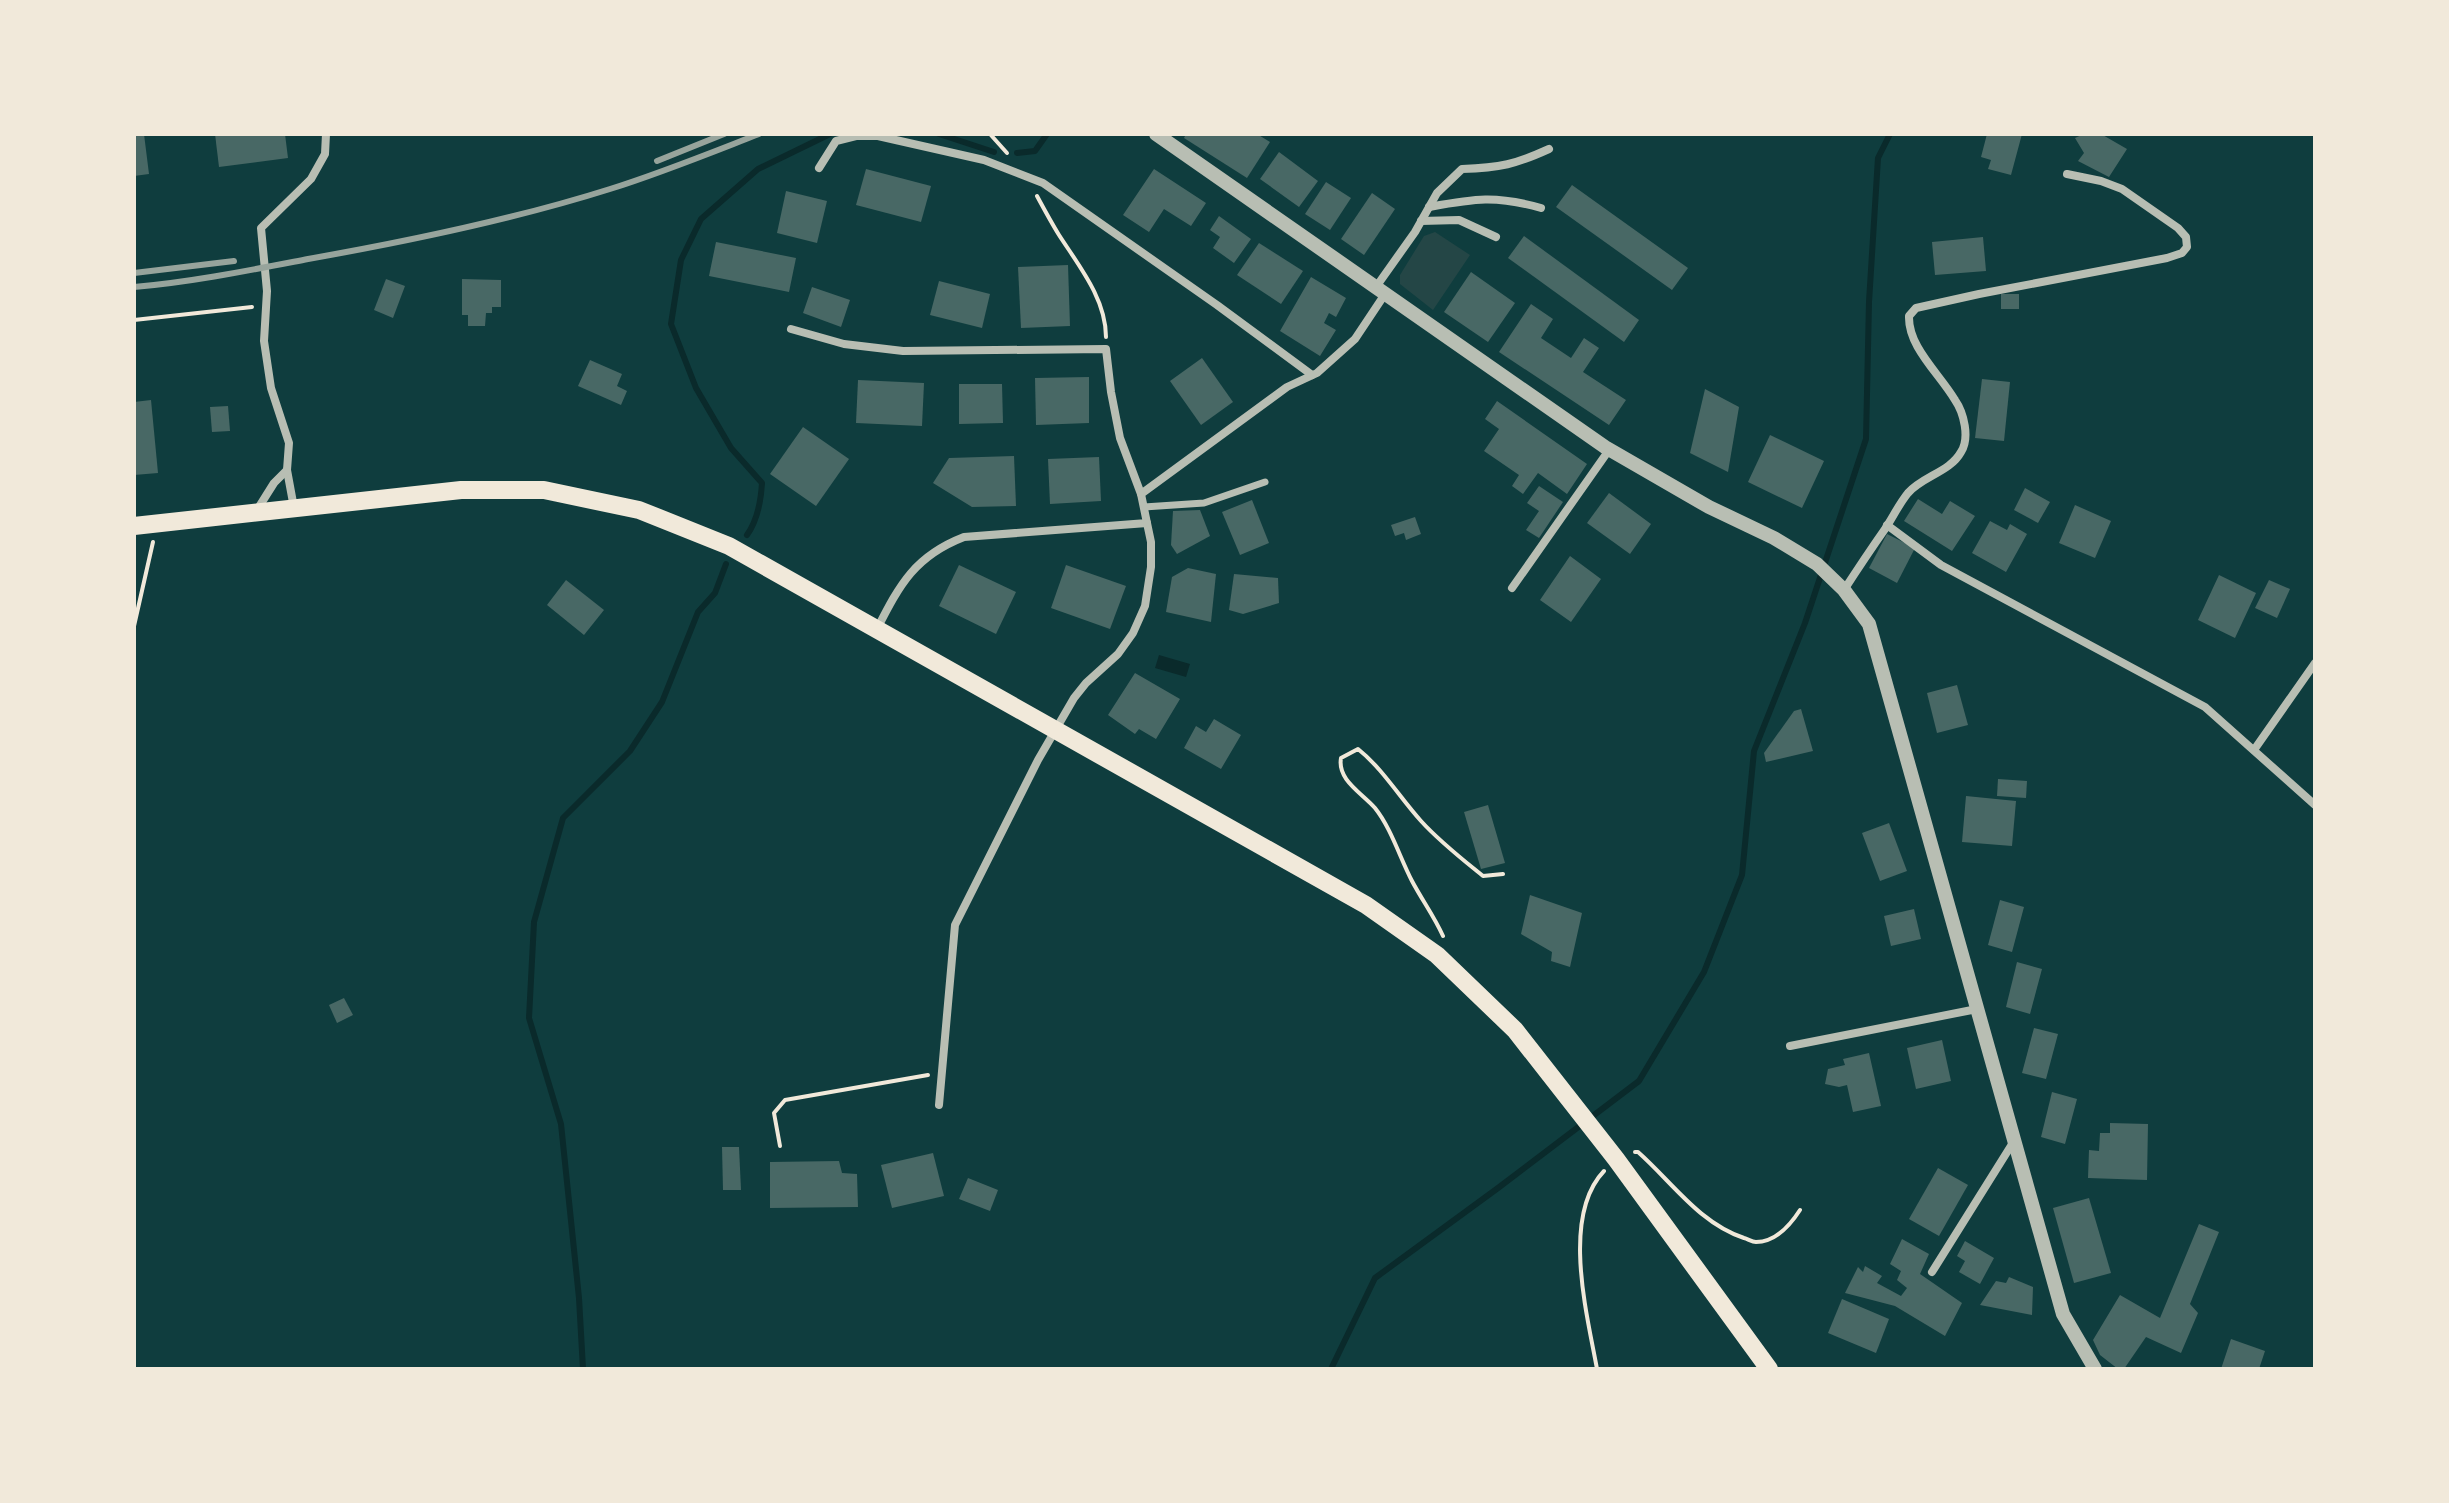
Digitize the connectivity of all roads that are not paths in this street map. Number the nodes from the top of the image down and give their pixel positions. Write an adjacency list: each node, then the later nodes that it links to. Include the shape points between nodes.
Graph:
1 (326, 134): 14 (street, via 325,154 311,179 261,228 264,341 271,388 289,443)
2 (1156, 134): 10 (street)
3 (1549, 149): 6 (street, via 1520,162 1462,169)
4 (819, 168): 12 (street, via 836,141 878,136 984,160 1043,183)
5 (2067, 174): 21 (street, via 2122,189 2178,228 2187,247 2167,258 1916,308 1909,316 1909,329 1958,403 1965,442 1952,463 1910,490)
6 (1429, 207): 7 (street, via 1484,198); 8 (street)
7 (1541, 208)
8 (1421, 221): 9 (street, via 1459,220); 10 (street)
9 (1496, 237)
10 (1381, 291): 12 (street, via 1355,339); 13 (street)
11 (791, 329): 16 (street, via 844,344 903,351 1106,349 1120,438)
12 (1312, 375): 16 (street, via 1287,387)
13 (1609, 450): 23 (street, via 1774,538 1817,564); 24 (street)
14 (287, 470): 18 (street); 19 (street)
15 (1265, 482): 17 (street, via 1204,503)
16 (1141, 494): 17 (street)
17 (1144, 507): 20 (street)
18 (295, 509): 19 (main road); 25 (main road, via 461,490 544,490 639,510 729,546)
19 (255, 513): 22 (main road)
20 (1147, 523): 25 (street, via 964,537 948,543 911,570); 31 (street, via 1151,567 1145,606 1133,633 1074,698 955,925)
21 (1887, 525): 23 (street); 27 (street, via 1941,565 2205,707)
22 (134, 526)
23 (1838, 585): 29 (street, via 1869,624)
24 (1512, 588)
25 (877, 630): 34 (main road, via 1366,905 1437,955 1515,1030)
26 (2315, 663): 27 (street)
27 (2254, 750): 28 (street)
28 (2315, 805)
29 (1977, 1009): 30 (street); 32 (street)
30 (1790, 1046)
31 (939, 1105)
32 (2014, 1140): 33 (street); 35 (street, via 2063,1314)
33 (1932, 1272)
34 (1769, 1369)
35 (2095, 1369)

